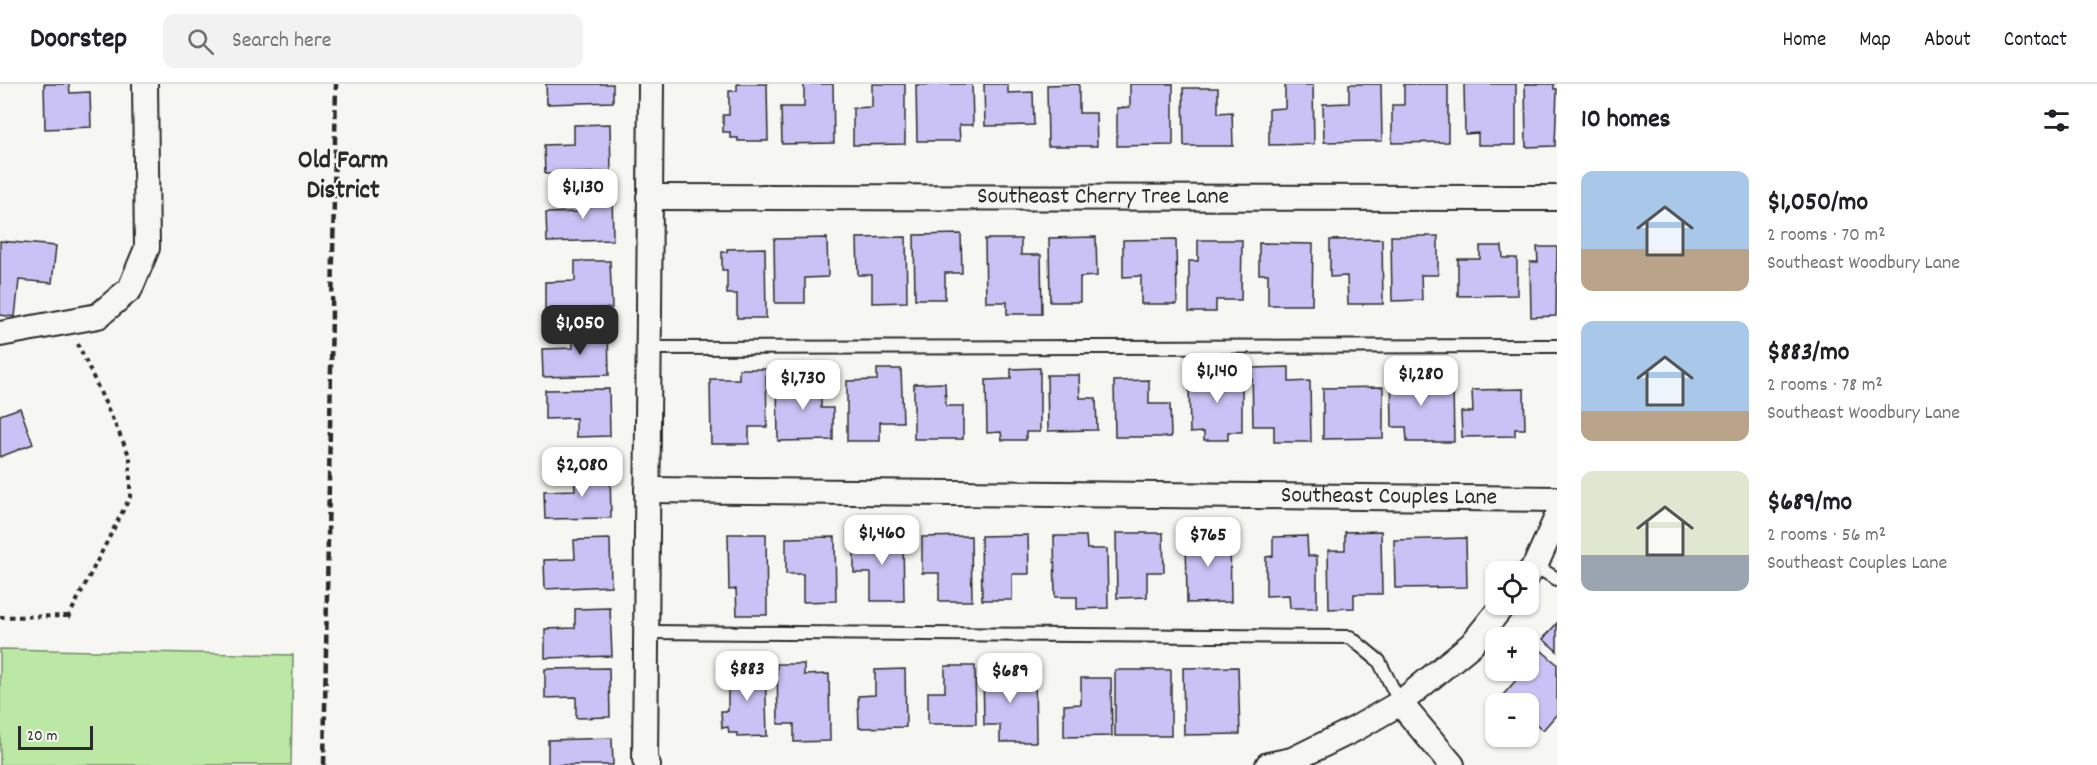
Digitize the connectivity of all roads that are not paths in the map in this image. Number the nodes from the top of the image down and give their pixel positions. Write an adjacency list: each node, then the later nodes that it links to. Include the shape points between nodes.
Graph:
1 (145, 84): 5 (street, via 147,248 130,289 98,316)
2 (651, 84): 3 (street)
3 (649, 197): 4 (street, Southeast Cherry Tree Lane); 7 (street)
4 (1557, 198)
5 (0, 334)
6 (1557, 346): 7 (lane)
7 (648, 348): 8 (street)
8 (647, 490): 9 (street, Southeast Couples Lane); 15 (street)
9 (1557, 499)
10 (1557, 517): 11 (street)
11 (1536, 561)
12 (1539, 573): 13 (lane)
13 (1557, 579)
14 (1495, 615): 16 (street, via 1472,644)
15 (646, 632): 16 (lane, via 1350,638 1379,661); 17 (street)
16 (1400, 703): 18 (street, via 1292,760); 19 (street)
17 (648, 765)
18 (1268, 765)
19 (1452, 765)

